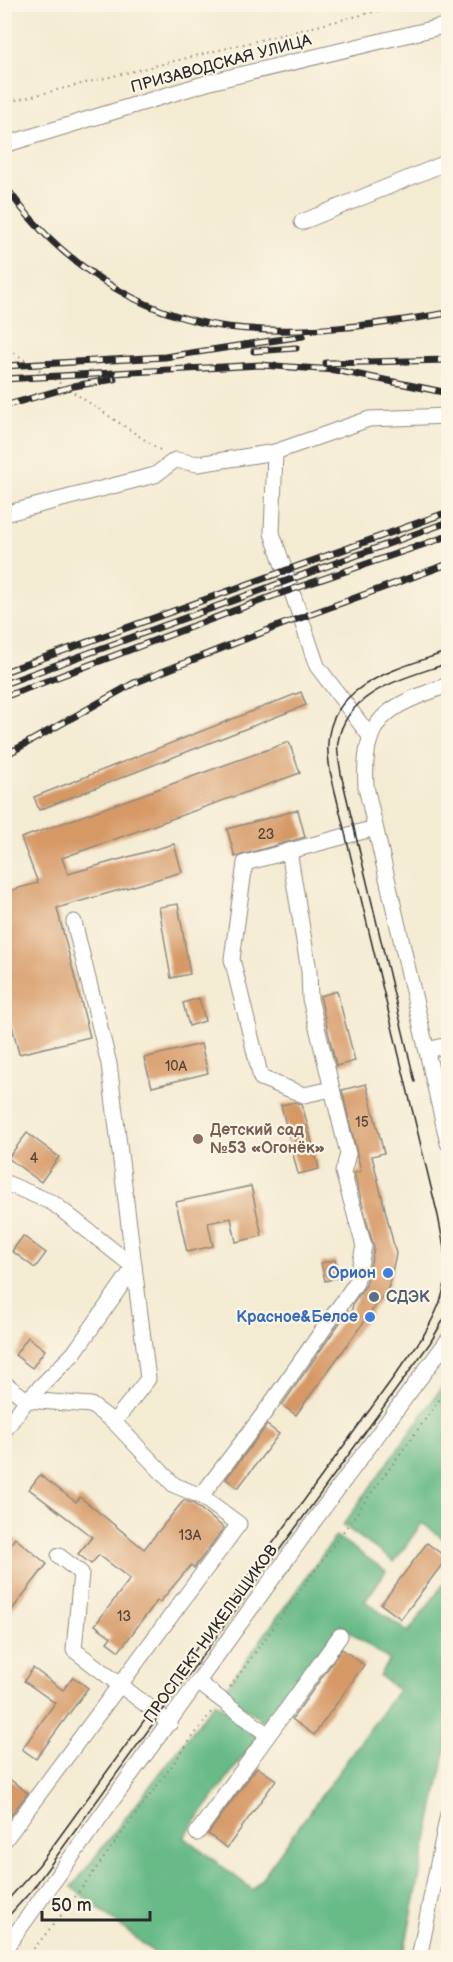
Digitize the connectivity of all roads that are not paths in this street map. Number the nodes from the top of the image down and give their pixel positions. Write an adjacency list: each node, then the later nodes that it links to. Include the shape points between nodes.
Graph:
1 (448, 25): 2 (street, ПРИЗАВОДСКАЯ УЛИЦА, via 210,82)
2 (4, 145)
3 (448, 162): 4 (street)
4 (302, 222)
5 (448, 416): 6 (street, via 369,419)
6 (275, 452): 7 (street, via 198,464 175,460 155,475); 9 (street, via 272,534 317,666)
7 (8, 513)
8 (448, 686): 9 (street, via 388,712)
9 (369, 735): 10 (street, via 364,759)
10 (375, 828): 11 (street); 14 (street)
11 (289, 850): 15 (street, via 310,999); 15 (street, via 245,863 232,959 261,1078 304,1095)
12 (74, 922): 18 (street, via 109,1064)
13 (448, 1045): 14 (street)
14 (427, 1050): 16 (street)
15 (332, 1089): 24 (street, via 348,1154 343,1172 364,1246 356,1283)
16 (448, 1143)
17 (4, 1182): 18 (street, via 53,1203)
18 (134, 1266): 21 (street, via 74,1353); 22 (street, via 148,1379)
19 (448, 1340): 27 (street, ПРОСПЕКТ НИКЕЛЬЩИКОВ)
20 (4, 1383): 21 (street)
21 (27, 1400): 22 (street, via 91,1405); 23 (street)
22 (114, 1422): 24 (street, via 174,1485)
23 (4, 1431)
24 (201, 1496): 28 (street, via 239,1524)
25 (59, 1556): 28 (street, via 81,1573 74,1650)
26 (340, 1636): 30 (street)
27 (199, 1683): 29 (street, ПРОСПЕКТ НИКЕЛЬЩИКОВ); 30 (street)
28 (120, 1685): 29 (street); 33 (street)
29 (170, 1723): 34 (street, ПРОСПЕКТ НИКЕЛЬЩИКОВ)
30 (268, 1735): 32 (street)
31 (448, 1814): 35 (street)
32 (197, 1833)
33 (4, 1841)
34 (4, 1950)
35 (419, 1958)

